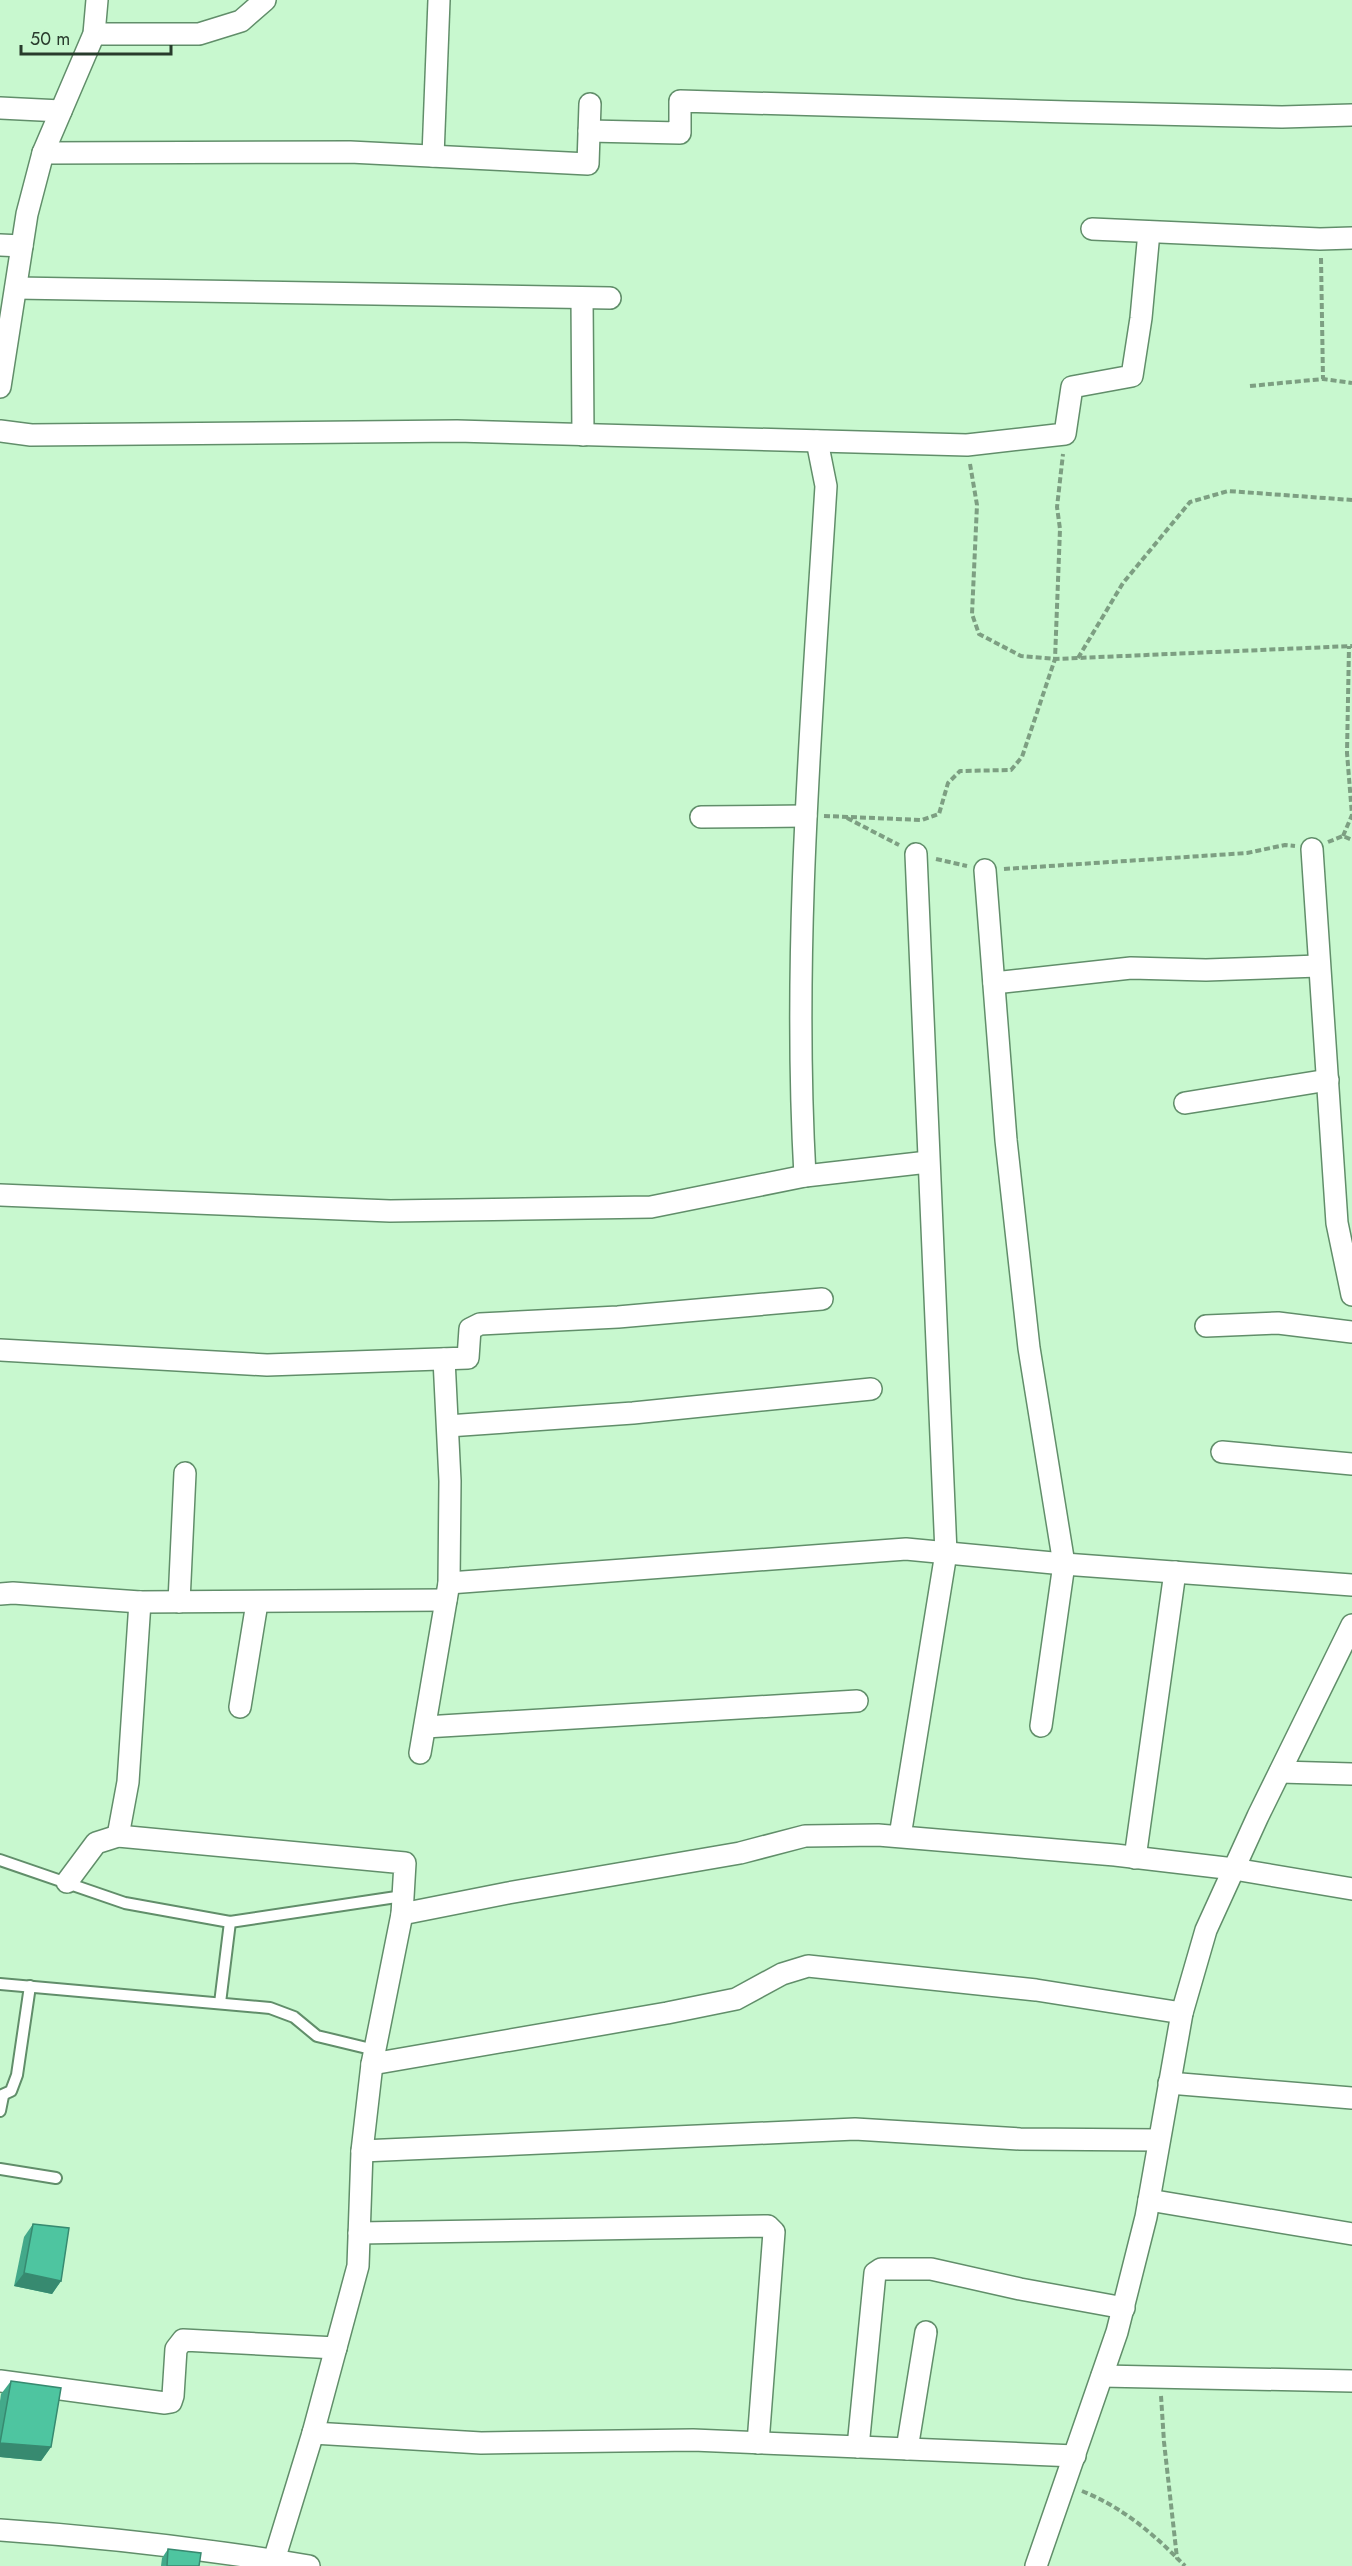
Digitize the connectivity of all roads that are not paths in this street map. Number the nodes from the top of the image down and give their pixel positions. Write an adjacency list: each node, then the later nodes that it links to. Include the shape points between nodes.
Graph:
1 (97, 0): 4 (street)
2 (265, 0): 4 (street, via 241,21 199,34)
3 (439, 0): 11 (street)
4 (94, 34): 7 (street)
5 (590, 104): 9 (street)
6 (0, 108): 7 (street)
7 (61, 111): 10 (street)
8 (1352, 115): 9 (street, via 1282,117 680,100 680,132)
9 (589, 131): 11 (street, via 588,164)
10 (43, 153): 11 (street, via 350,152); 16 (street)
11 (433, 156)
12 (1092, 229): 13 (street)
13 (1149, 232): 14 (street); 24 (street, via 1132,376 1072,387 1065,434 967,446)
14 (1352, 238)
15 (0, 246): 16 (street)
16 (22, 246): 17 (street)
17 (16, 288): 18 (street); 20 (street)
18 (582, 298): 19 (street); 23 (street)
19 (610, 298)
20 (2, 366): 21 (street)
21 (0, 387)
22 (0, 431): 23 (street, via 31,435 445,431)
23 (584, 435): 24 (street)
24 (817, 441): 25 (street, via 826,486)
25 (806, 816): 26 (street); 35 (street, via 800,1089)
26 (701, 817)
27 (1312, 849): 30 (street)
28 (916, 854): 34 (street)
29 (985, 870): 31 (street)
30 (1318, 966): 31 (street, via 1131,968); 32 (street)
31 (994, 983): 49 (street, via 1006,1140 1029,1348)
32 (1328, 1080): 33 (street); 37 (street, via 1337,1223)
33 (1185, 1103)
34 (928, 1162): 35 (street); 48 (street)
35 (805, 1176): 36 (street, via 639,1208 390,1211)
36 (0, 1195)
37 (1352, 1295)
38 (822, 1299): 42 (street, via 618,1317 480,1324 470,1329 468,1358)
39 (1206, 1326): 40 (street, via 1278,1323)
40 (1352, 1332)
41 (0, 1350): 42 (street, via 267,1365)
42 (444, 1359): 44 (street)
43 (871, 1389): 44 (street, via 633,1413)
44 (448, 1426): 52 (street)
45 (1222, 1452): 46 (street)
46 (1352, 1464)
47 (185, 1473): 55 (street)
48 (946, 1553): 49 (street); 52 (street, via 906,1549 856,1551); 66 (street)
49 (1064, 1564): 50 (street); 60 (street)
50 (1175, 1572): 51 (street); 67 (street)
51 (1352, 1585)
52 (447, 1592): 56 (street); 61 (street)
53 (0, 1594): 54 (street)
54 (140, 1602): 55 (street); 65 (street, via 129,1782)
55 (179, 1602): 56 (street)
56 (257, 1603): 59 (street)
57 (1350, 1634): 63 (street)
58 (857, 1701): 61 (street)
59 (240, 1707)
60 (1041, 1726)
61 (425, 1727): 62 (street)
62 (420, 1753)
63 (1280, 1772): 64 (street); 69 (street)
64 (1352, 1774)
65 (118, 1836): 70 (street, via 96,1843); 72 (street, via 405,1863)
66 (900, 1836): 67 (street); 72 (street, via 805,1836 740,1853 508,1893)
67 (1136, 1857): 69 (street)
68 (0, 1860): 70 (lane)
69 (1234, 1869): 71 (street); 77 (street, via 1206,1930)
70 (67, 1882): 73 (lane, via 148,1909)
71 (1352, 1889)
72 (402, 1905): 73 (lane); 78 (street)
73 (230, 1923): 76 (lane)
74 (0, 1984): 75 (lane)
75 (30, 1986): 76 (lane); 80 (lane, via 17,2075 11,2091)
76 (220, 2003): 78 (lane, via 270,2008 294,2017 317,2036)
77 (1182, 2013): 78 (street, via 1036,1990 808,1966 782,1974 736,1999); 79 (street)
78 (374, 2057): 84 (street)
79 (1169, 2083): 81 (street); 83 (street)
80 (1, 2096): 82 (lane)
81 (1352, 2098)
82 (0, 2110)
83 (1158, 2140): 84 (street, via 1020,2139 855,2129); 87 (street)
84 (362, 2151): 88 (street)
85 (0, 2169): 86 (lane)
86 (56, 2178)
87 (1149, 2200): 89 (street); 90 (street)
88 (359, 2233): 92 (street, via 358,2266); 97 (street, via 768,2226 774,2232)
89 (1352, 2234)
90 (1124, 2308): 93 (street); 98 (street, via 932,2269 880,2269 875,2273)
91 (926, 2332): 99 (street)
92 (336, 2349): 94 (street, via 183,2340 176,2349 173,2396 171,2402 165,2403); 96 (street)
93 (1102, 2376): 95 (street); 100 (street)
94 (0, 2381)
95 (1352, 2382)
96 (314, 2433): 97 (street, via 481,2443); 102 (street)
97 (758, 2443): 98 (street)
98 (858, 2447): 99 (street)
99 (907, 2449): 100 (street)
100 (1075, 2456): 104 (street)
101 (0, 2530): 102 (street, via 101,2537)
102 (274, 2560): 103 (street)
103 (309, 2566)
104 (1036, 2566)

